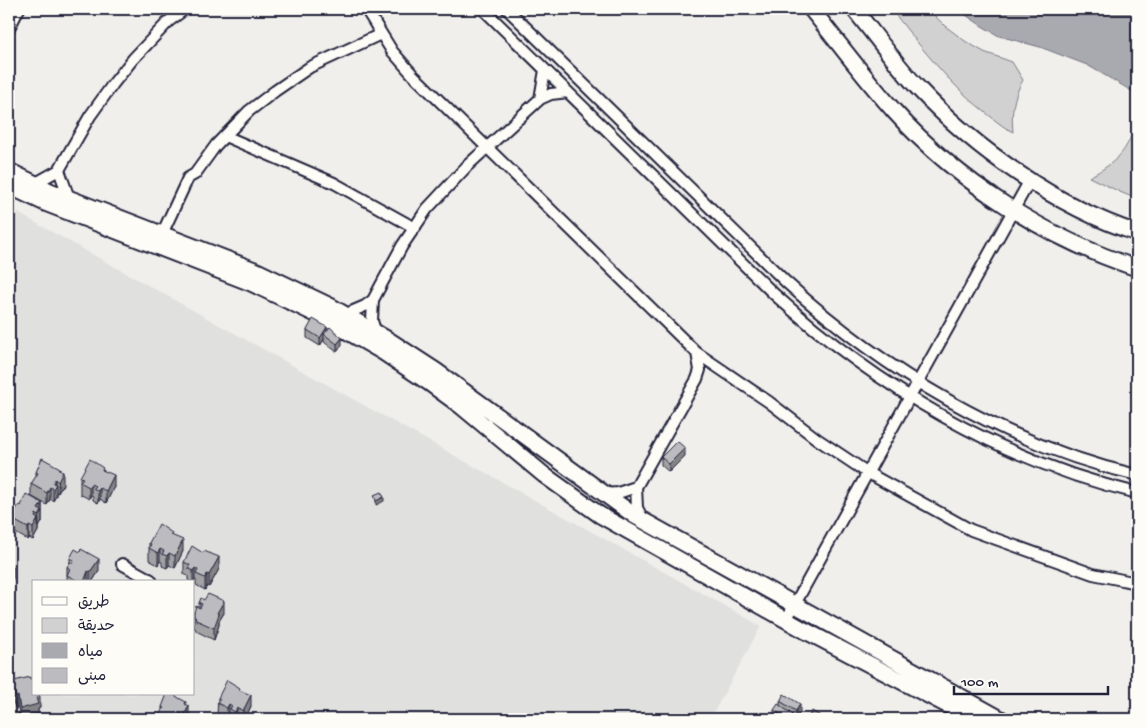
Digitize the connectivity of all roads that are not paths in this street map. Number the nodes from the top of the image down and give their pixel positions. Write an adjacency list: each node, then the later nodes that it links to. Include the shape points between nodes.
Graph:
1 (19, 9): 8 (street)
2 (366, 9): 9 (street)
3 (483, 9): 10 (street)
4 (507, 9): 30 (street, via 800,295 857,342)
5 (811, 9): 21 (main road, via 912,130 966,177)
6 (854, 9): 17 (main road, via 918,88 943,113 991,154)
7 (182, 10): 15 (street, via 113,84)
8 (9, 28)
9 (381, 34): 13 (street, via 326,58 294,77 249,111); 14 (street, via 413,75)
10 (545, 70): 11 (street); 12 (street)
11 (568, 92): 12 (street); 31 (street, via 804,321 868,371)
12 (540, 99): 14 (street)
13 (225, 136): 22 (street, via 334,183); 24 (street, via 195,174 188,178)
14 (487, 148): 22 (street, via 427,209); 29 (street)
15 (58, 170): 18 (street); 20 (street)
16 (9, 171): 18 (main road)
17 (1030, 180): 21 (street); 23 (main road, via 1055,197)
18 (34, 184): 20 (main road)
19 (9, 186): 42 (main road, via 45,203 251,282 324,318 428,382 544,475 600,515)
20 (69, 198): 24 (main road)
21 (1014, 209): 25 (main road, via 1040,227); 30 (street)
22 (415, 228): 26 (street)
23 (1137, 233)
24 (162, 234): 27 (main road, via 257,271)
25 (1137, 268)
26 (373, 300): 27 (street); 28 (street, via 372,321)
27 (344, 315): 28 (main road)
28 (376, 333): 36 (main road, via 436,371)
29 (697, 353): 32 (street); 34 (street, via 700,370 696,379)
30 (917, 382): 31 (street); 33 (street, via 981,417 1043,445)
31 (909, 396): 32 (street); 35 (street, via 974,433 1037,461)
32 (868, 473): 40 (street, via 971,530 1093,574); 41 (street)
33 (1137, 475)
34 (636, 487): 36 (street); 37 (street, via 637,508)
35 (1137, 493)
36 (603, 494): 37 (main road)
37 (645, 522): 41 (main road)
38 (122, 564): 39 (street)
39 (151, 580)
40 (1137, 583)
41 (795, 605): 42 (street); 44 (main road)
42 (786, 620): 43 (main road)
43 (974, 719)
44 (1001, 719)

